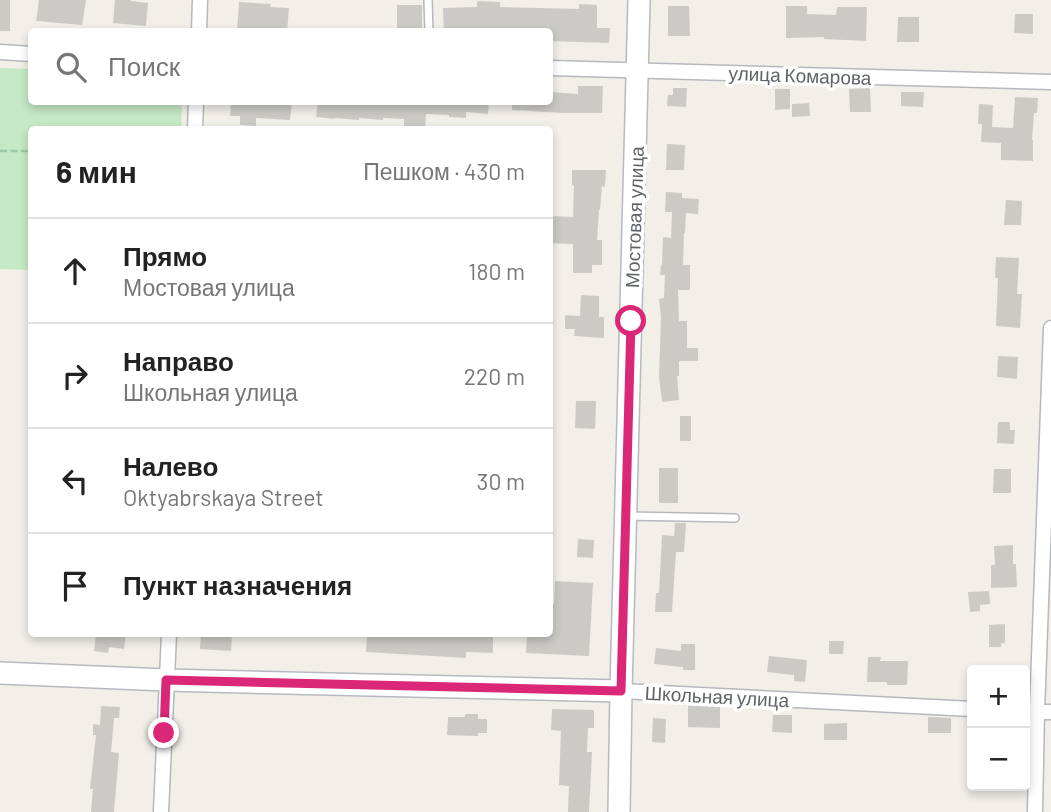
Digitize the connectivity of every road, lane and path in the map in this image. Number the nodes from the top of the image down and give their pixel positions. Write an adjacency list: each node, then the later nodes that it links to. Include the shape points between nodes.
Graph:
1 (200, 0): 4 (street)
2 (428, 0): 5 (lane)
3 (639, 0): 9 (street, Мостовая улица)
4 (199, 28)
5 (429, 28)
6 (0, 52): 7 (street)
7 (28, 54)
8 (553, 68): 9 (street, улица Комарова)
9 (638, 70): 10 (street, улица Комарова); 16 (street, Мостовая улица)
10 (1051, 82)
11 (196, 105): 12 (street)
12 (195, 126)
13 (0, 150): 14 (path)
14 (28, 151)
15 (1051, 328): 23 (street)
16 (625, 516): 17 (lane); 21 (street, Мостовая улица)
17 (735, 518)
18 (169, 637): 20 (street)
19 (0, 673): 20 (street, Школьная улица)
20 (166, 680): 21 (street, Школьная улица); 24 (street)
21 (621, 691): 22 (street, Школьная улица); 25 (street, Мостовая улица)
22 (967, 709)
23 (1038, 712): 26 (street)
24 (160, 812)
25 (619, 812)
26 (1035, 812)

